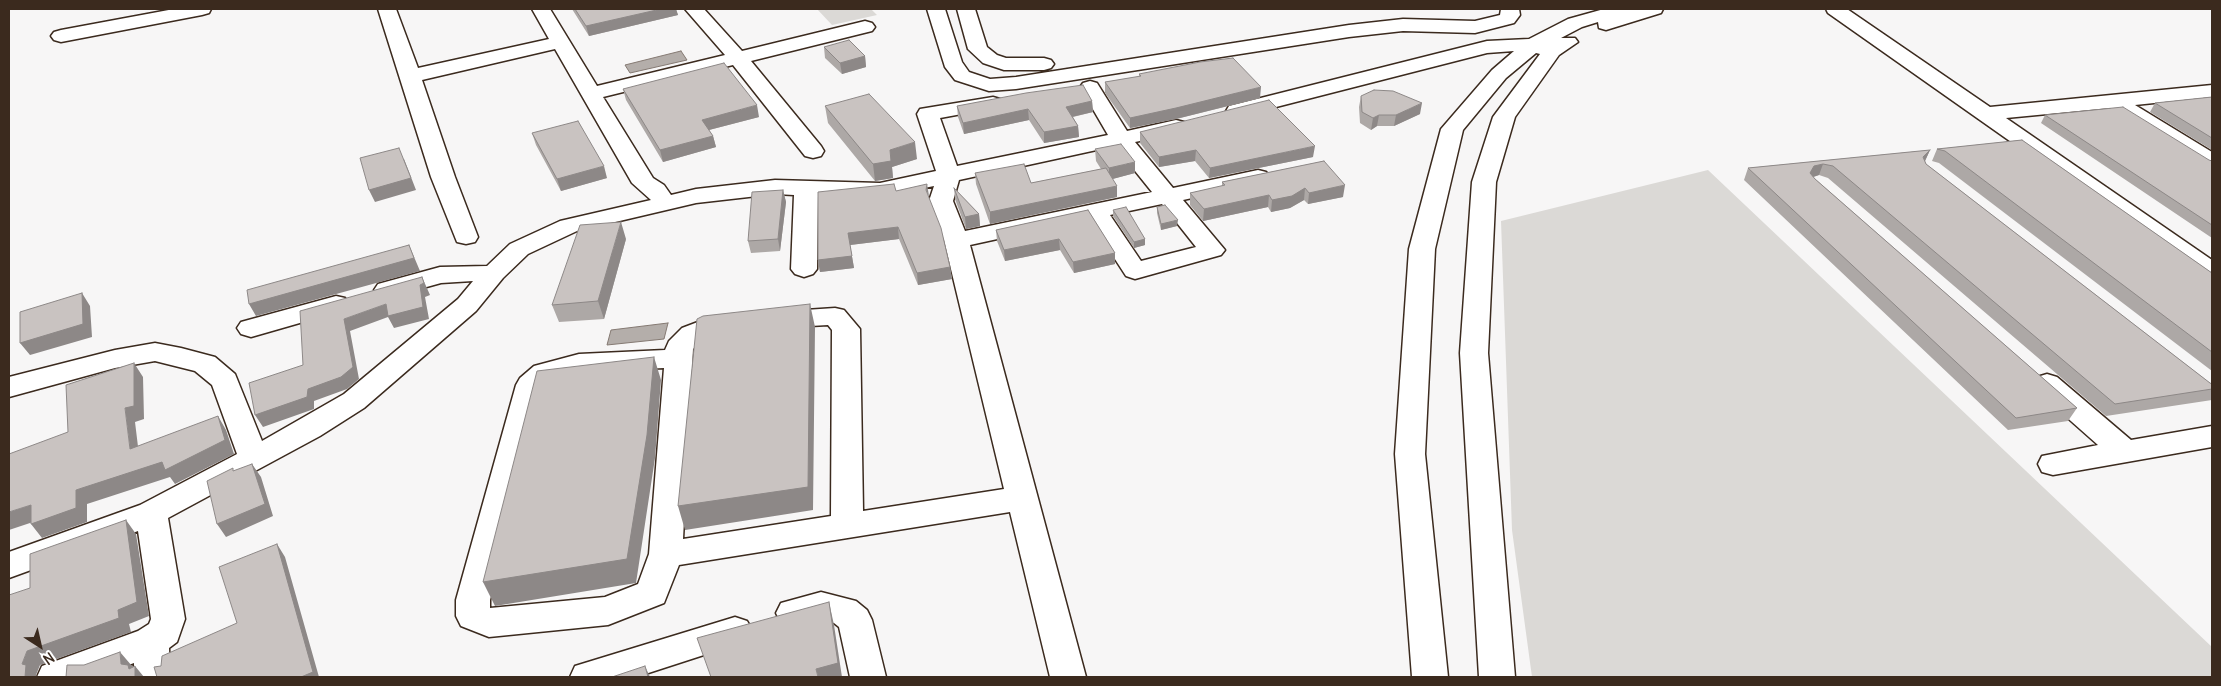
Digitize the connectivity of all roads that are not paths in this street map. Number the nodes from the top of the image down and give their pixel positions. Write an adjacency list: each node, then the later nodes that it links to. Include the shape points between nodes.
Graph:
1 (202, 9): 14 (street)
2 (387, 9): 20 (street)
3 (541, 9): 15 (street)
4 (694, 9): 18 (street)
5 (936, 9): 21 (street, via 952,63 962,76)
6 (966, 9): 12 (street, via 978,49 990,59 1004,64 1026,66 1379,15)
7 (1510, 9): 12 (street, via 1507,19)
8 (1623, 9): 17 (street, via 1575,23)
9 (1654, 9): 17 (street)
10 (1835, 9): 28 (street)
11 (1856, 9): 26 (street)
12 (1468, 15): 16 (street, via 1478,42); 21 (street, via 1016,83 988,85)
13 (865, 27): 18 (street)
14 (61, 36)
15 (561, 42): 20 (street); 24 (street)
16 (1487, 47): 17 (street); 29 (street)
17 (1543, 48): 63 (street, via 1499,74 1452,129 1422,249 1410,454); 64 (street, via 1504,117 1484,182 1474,353)
18 (738, 58): 24 (street); 30 (street)
19 (1240, 58): 22 (street)
20 (411, 76): 38 (street, via 443,177)
21 (976, 82): 27 (street, via 943,100)
22 (1090, 88): 27 (street); 29 (street)
23 (2212, 92): 25 (street)
24 (592, 93): 36 (street)
25 (2114, 101): 26 (street); 31 (street)
26 (2008, 112): 28 (street); 40 (street)
27 (928, 114): 33 (street)
28 (1985, 114): 42 (street)
29 (1122, 139): 33 (street); 35 (street)
30 (813, 151)
31 (2212, 162)
32 (1278, 173): 35 (street)
33 (949, 175): 34 (street, via 880,190); 39 (street, via 941,200)
34 (806, 188): 36 (street, via 775,187 696,196); 41 (street)
35 (1167, 195): 37 (street); 37 (street, via 1212,250 1135,271)
36 (652, 197): 43 (street, via 628,213 562,229 519,249)
37 (1095, 210): 39 (street)
38 (466, 236)
39 (956, 240): 52 (street)
40 (2212, 251)
41 (804, 269)
42 (2212, 272)
43 (494, 273): 44 (street, via 440,275); 50 (street, via 467,305 354,400)
44 (251, 328)
45 (678, 358): 54 (street, via 679,346 692,334 711,326 835,316 846,329); 55 (street); 55 (street, via 578,363 544,373 530,385 473,600 473,616 489,624 608,611 652,592)
46 (2027, 367): 49 (street)
47 (9, 387): 50 (street, via 115,359 155,352 181,356 205,364 225,381)
48 (2212, 437): 49 (street)
49 (2124, 452): 51 (street)
50 (253, 457): 53 (street)
51 (2053, 464)
52 (1022, 498): 54 (street); 62 (street)
53 (150, 513): 56 (street); 57 (street, via 168,619 165,632)
54 (847, 526): 55 (street)
55 (666, 554)
56 (9, 565)
57 (151, 641): 58 (street); 59 (street)
58 (56, 677)
59 (152, 677)
60 (588, 677): 61 (street, via 821,606 844,611 855,620)
61 (868, 677)
62 (1068, 677)
63 (1430, 677)
64 (1497, 677)

